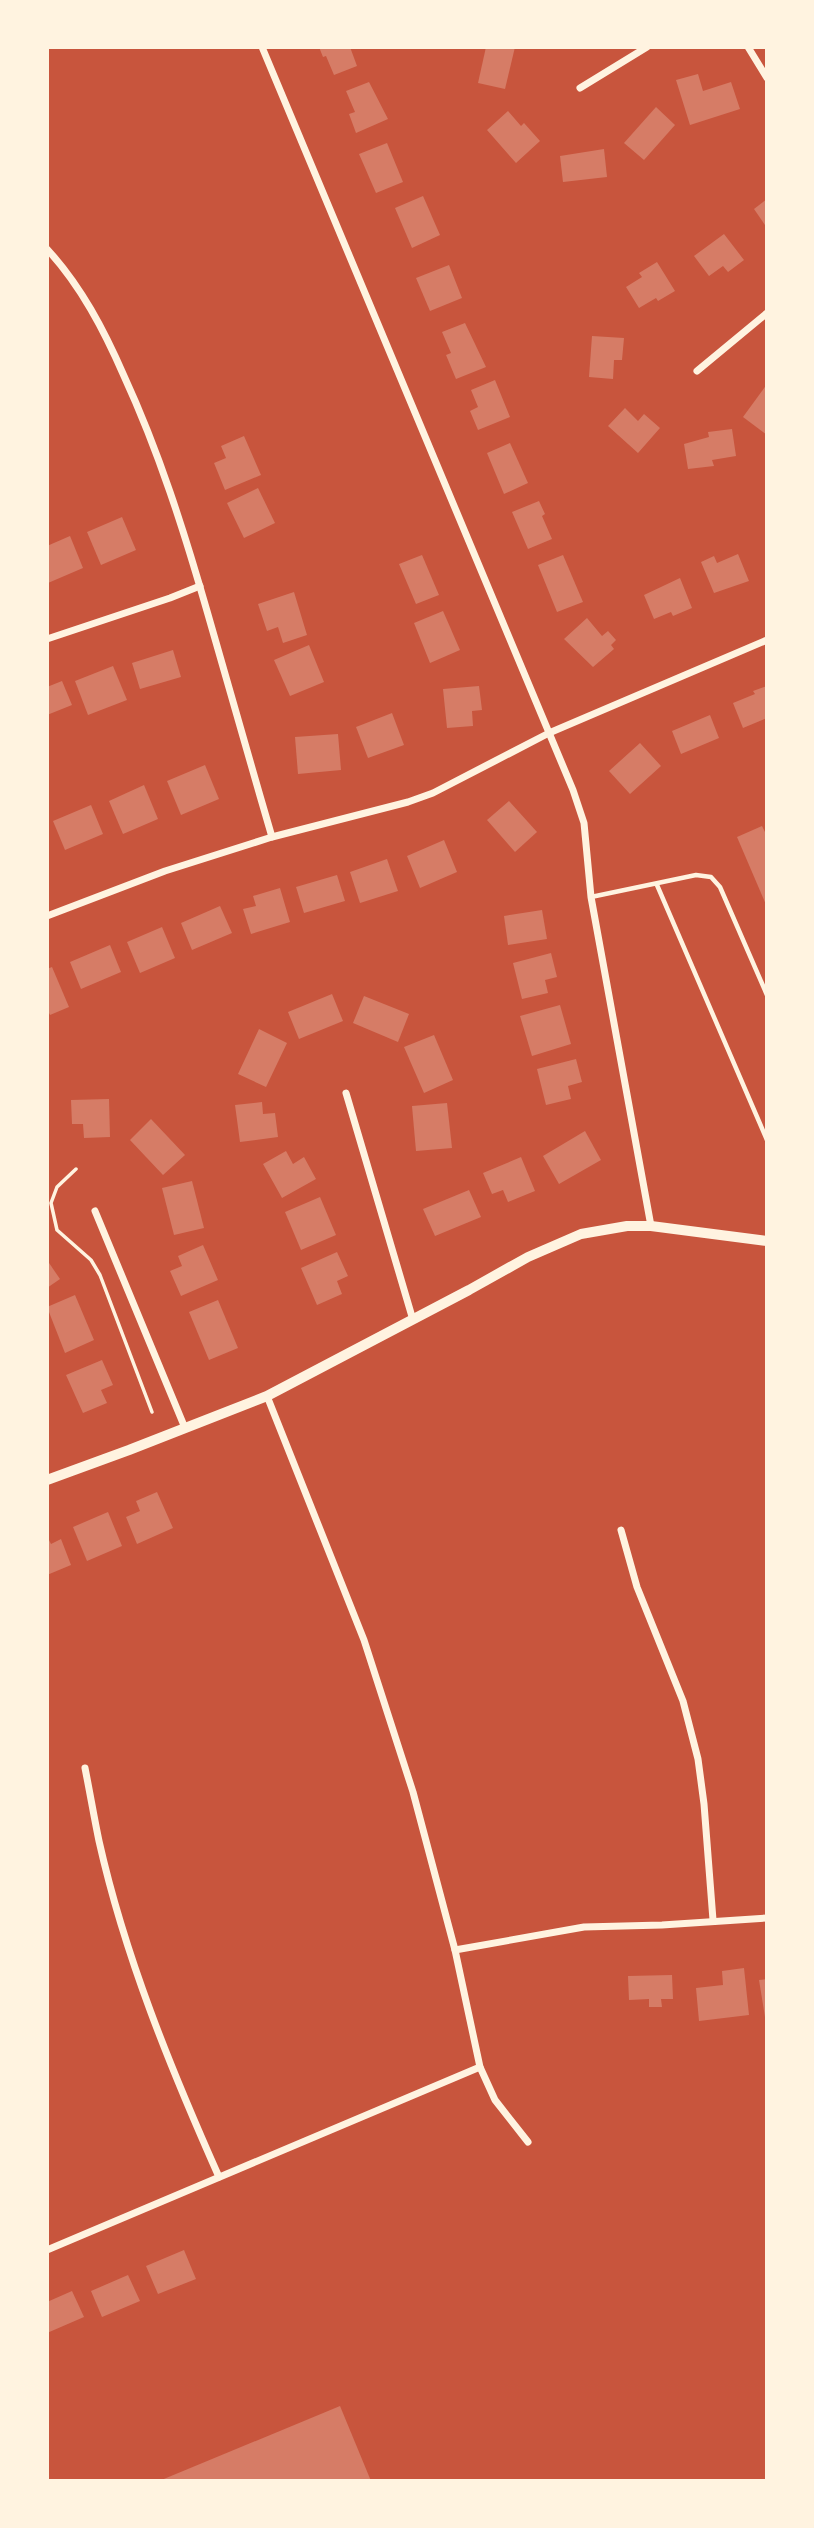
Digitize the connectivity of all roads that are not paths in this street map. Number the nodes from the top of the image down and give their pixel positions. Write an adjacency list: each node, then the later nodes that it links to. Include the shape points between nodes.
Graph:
1 (262, 47): 12 (street)
2 (647, 47): 5 (street)
3 (748, 47): 4 (street)
4 (767, 78)
5 (580, 88)
6 (47, 249): 9 (street, via 102,325 113,349 166,475)
7 (767, 313): 8 (street)
8 (696, 371)
9 (200, 586): 10 (street); 13 (street)
10 (47, 639)
11 (767, 640): 12 (street)
12 (549, 733): 13 (street, via 433,793); 15 (street, via 584,822)
13 (272, 837): 16 (street, via 164,871)
14 (657, 885): 15 (lane); 17 (lane, via 711,877 720,887); 19 (lane)
15 (591, 897): 21 (street)
16 (47, 916)
17 (767, 995)
18 (346, 1093): 23 (street)
19 (767, 1140)
20 (95, 1211): 25 (street)
21 (650, 1226): 22 (street); 23 (street, via 581,1234 528,1256)
22 (767, 1241)
23 (413, 1320): 24 (street)
24 (267, 1396): 25 (street); 31 (street, via 364,1640)
25 (186, 1428): 26 (street)
26 (47, 1480)
27 (621, 1530): 30 (street, via 637,1587 683,1701 698,1759)
28 (85, 1768): 34 (street, via 99,1843 134,1962 162,2043)
29 (767, 1918): 30 (street)
30 (713, 1920): 31 (street, via 584,1927)
31 (455, 1950): 32 (street)
32 (481, 2067): 33 (street, via 495,2101); 34 (street)
33 (528, 2141)
34 (219, 2177): 35 (street)
35 (47, 2250)

